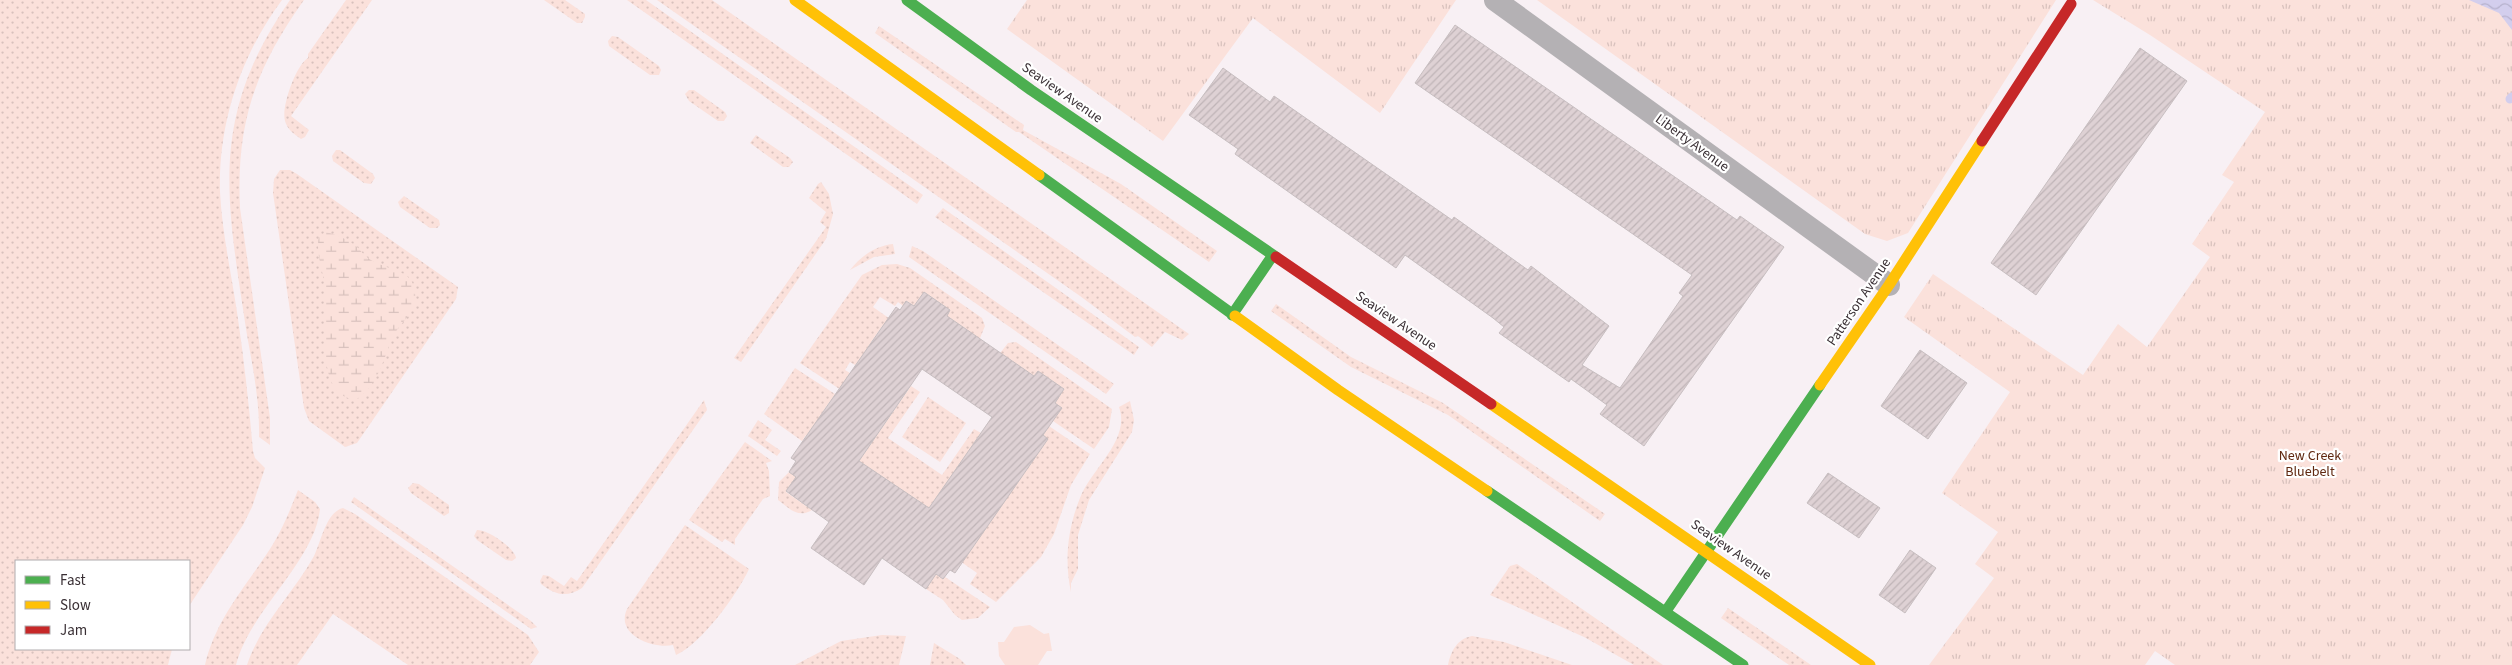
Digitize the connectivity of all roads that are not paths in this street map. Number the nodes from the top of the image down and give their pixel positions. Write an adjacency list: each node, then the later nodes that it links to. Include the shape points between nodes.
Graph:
1 (908, 0): 5 (street, Seaview Avenue, via 1031,90)
2 (1495, 0): 6 (street, Liberty Avenue)
3 (810, 4): 7 (street)
4 (2071, 4): 6 (street, Patterson Avenue)
5 (1273, 255): 7 (street); 8 (street, Seaview Avenue)
6 (1889, 285): 8 (street, Patterson Avenue)
7 (1232, 315): 9 (street)
8 (1707, 551): 9 (street, Patterson Avenue); 11 (street, Seaview Avenue)
9 (1666, 611): 10 (street)
10 (1743, 665)
11 (1870, 665)

